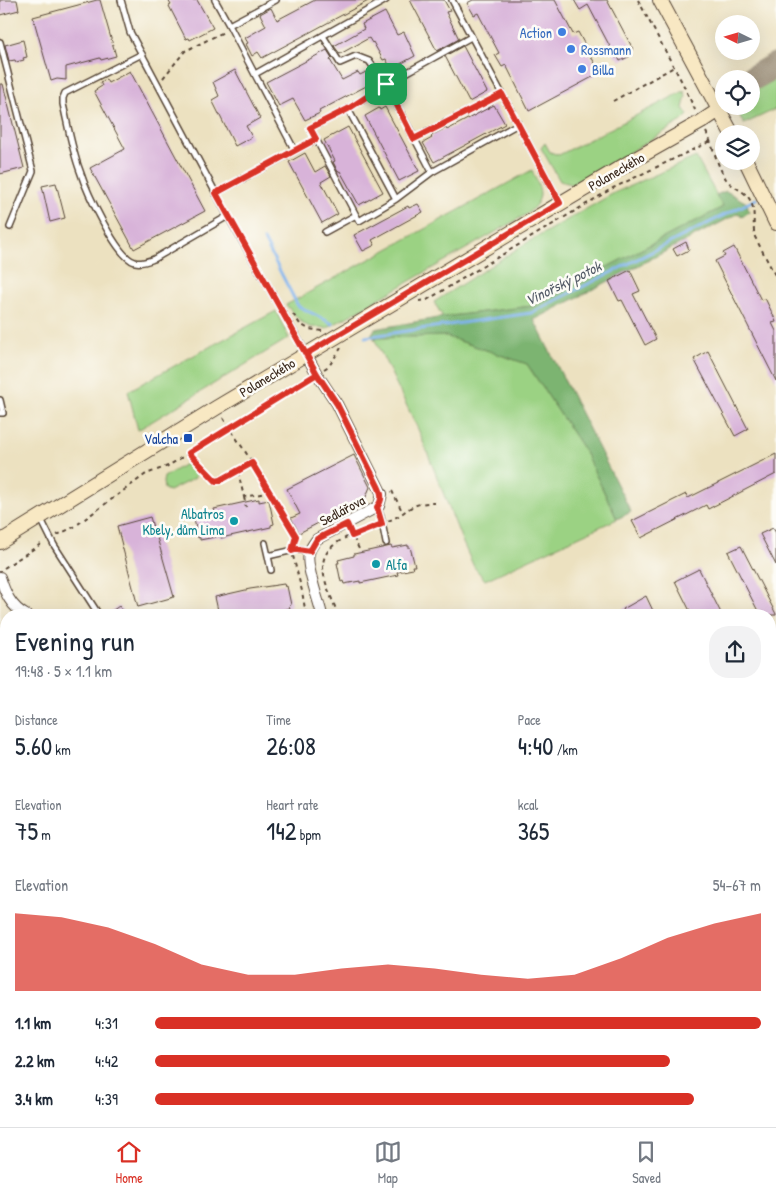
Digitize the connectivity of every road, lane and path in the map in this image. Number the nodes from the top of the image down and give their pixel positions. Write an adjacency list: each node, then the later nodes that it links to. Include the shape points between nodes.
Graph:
1 (121, 0): 12 (lane, via 130,32)
2 (215, 0): 8 (lane)
3 (276, 0): 8 (lane)
4 (386, 0): 9 (lane)
5 (452, 0): 10 (lane)
6 (638, 0): 13 (path)
7 (660, 0): 18 (street)
8 (230, 27): 14 (lane); 15 (path, via 185,51)
9 (323, 36): 14 (lane); 16 (lane, via 340,63 356,56 369,61)
10 (471, 37): 16 (lane); 17 (lane)
11 (0, 42): 37 (lane, via 33,171)
12 (142, 54): 15 (lane); 34 (lane, via 65,93 63,98 79,170 104,223 128,259 143,262 154,259)
13 (674, 67): 19 (path); 21 (path)
14 (255, 74): 28 (lane)
15 (158, 84): 31 (lane)
16 (386, 84): 22 (lane); 26 (lane)
17 (502, 94): 23 (lane); 26 (lane)
18 (715, 96)
19 (612, 101)
20 (715, 105): 33 (street, Polaneckého, via 701,122)
21 (693, 106)
22 (348, 109): 25 (lane, via 310,128); 32 (lane)
23 (518, 124): 30 (lane); 33 (lane)
24 (708, 136): 27 (path)
25 (316, 139): 28 (lane); 35 (lane)
26 (414, 139): 30 (lane)
27 (711, 141): 39 (path, via 726,179 743,191 752,203 755,237); 40 (path, via 613,188 427,300)
28 (295, 151): 31 (lane)
29 (750, 170): 36 (street)
30 (432, 172): 32 (lane)
31 (216, 193): 34 (lane)
32 (396, 199): 35 (lane, via 359,221)
33 (560, 203): 44 (street, Polaneckého)
34 (228, 216): 41 (lane)
35 (356, 216): 38 (lane)
36 (776, 223)
37 (10, 227)
38 (325, 232)
39 (776, 277)
40 (414, 302)
41 (284, 314): 42 (path, via 290,310 300,324); 44 (lane)
42 (324, 333)
43 (345, 345): 45 (path, via 329,366)
44 (306, 354): 45 (street, Sedlářova); 58 (street, Polaneckého)
45 (317, 374): 49 (path); 57 (street, Sedlářova, via 337,404 382,494)
46 (0, 400): 47 (lane, via 3,413)
47 (0, 414)
48 (222, 418): 49 (path)
49 (229, 428): 50 (path); 51 (path)
50 (189, 453): 52 (path, via 216,481); 62 (path, via 146,474 74,527)
51 (252, 463): 52 (path); 53 (path)
52 (238, 471): 54 (path)
53 (271, 492): 54 (path); 66 (path, via 296,536)
54 (244, 496): 56 (path)
55 (435, 503): 60 (path, via 411,506)
56 (246, 507)
57 (377, 507): 59 (street, Sedlářova); 60 (lane)
58 (39, 517): 62 (lane); 63 (street, Polaneckého)
59 (347, 524): 61 (path); 67 (street, Sedlářova, via 317,539)
60 (382, 524): 61 (path); 65 (lane)
61 (352, 536): 68 (path); 77 (path, via 329,548 325,555 325,576)
62 (51, 538): 70 (path); 74 (lane)
63 (0, 542)
64 (265, 543): 69 (lane)
65 (386, 543)
66 (292, 551): 67 (lane); 69 (lane); 75 (path)
67 (310, 551): 76 (street, via 308,555)
68 (360, 551)
69 (268, 556): 71 (lane)
70 (0, 570)
71 (271, 570)
72 (0, 577): 73 (street, via 7,597)
73 (17, 609)
74 (94, 609)
75 (305, 609)
76 (320, 609)
77 (336, 609)

